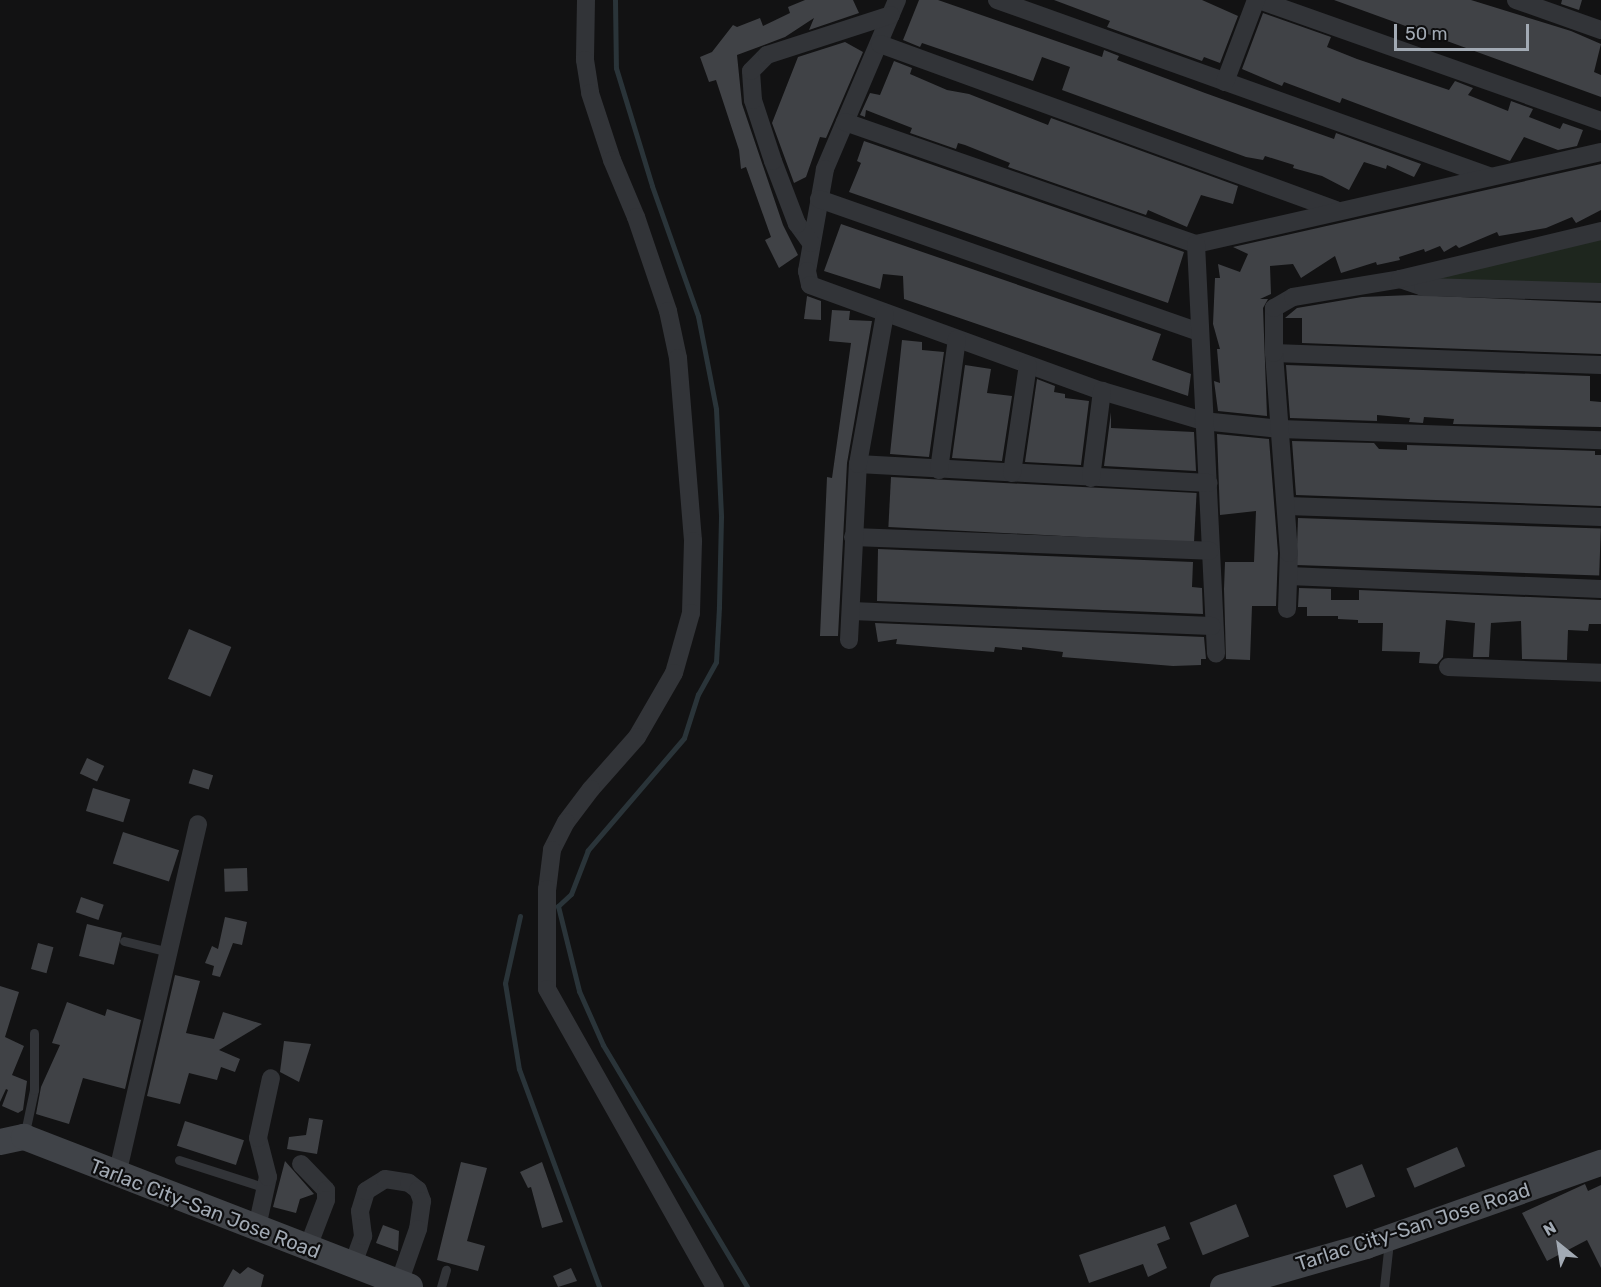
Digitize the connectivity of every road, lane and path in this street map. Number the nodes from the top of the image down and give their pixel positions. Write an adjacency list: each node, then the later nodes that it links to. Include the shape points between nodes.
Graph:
1 (586, 0): 66 (street, via 585,60 590,93 668,311 678,358 693,541 691,613 674,673 637,737 585,797 552,850 547,889 547,989)
2 (997, 0): 8 (street)
3 (1257, 0): 8 (street); 9 (street)
4 (1516, 0): 6 (street)
5 (894, 7): 7 (street); 16 (street, via 767,55 751,72 753,100 773,161 797,224)
6 (1601, 30)
7 (880, 44): 10 (street); 14 (street)
8 (1225, 82): 12 (street)
9 (1601, 121)
10 (845, 122): 13 (street, via 825,170); 17 (street)
11 (1601, 152): 12 (street)
12 (1489, 176): 14 (street)
13 (819, 199): 16 (street); 21 (street)
14 (1336, 210): 17 (street)
15 (1601, 231): 18 (street)
16 (811, 243): 20 (street, via 806,277 810,285)
17 (1196, 244): 21 (street)
18 (1400, 279): 19 (street, via 1424,287); 23 (street, via 1305,295 1277,304 1272,320)
19 (1601, 292)
20 (885, 314): 22 (street); 30 (street)
21 (1198, 332): 27 (street)
22 (957, 339): 24 (street); 31 (street)
23 (1274, 353): 25 (street); 28 (street)
24 (1028, 365): 26 (street); 32 (street)
25 (1601, 365)
26 (1102, 391): 27 (street); 33 (street)
27 (1203, 422): 28 (street); 34 (street)
28 (1280, 429): 29 (street); 35 (street)
29 (1601, 440)
30 (858, 464): 31 (street); 37 (street)
31 (939, 470): 32 (street)
32 (1012, 473): 33 (street)
33 (1091, 478): 34 (street)
34 (1208, 483): 38 (street)
35 (1287, 506): 36 (street); 39 (street)
36 (1601, 517)
37 (853, 537): 38 (street); 42 (street)
38 (1210, 551): 43 (street)
39 (1289, 576): 40 (street); 41 (street)
40 (1601, 589)
41 (1287, 609)
42 (852, 611): 43 (street); 44 (street)
43 (1212, 626): 45 (street)
44 (849, 640)
45 (1216, 654)
46 (1449, 667): 47 (street)
47 (1601, 673)
48 (198, 824): 50 (street)
49 (124, 941): 50 (lane)
50 (169, 952): 57 (street)
51 (34, 1033): 53 (lane, via 34,1090)
52 (271, 1078): 58 (street, via 258,1138 268,1177)
53 (12, 1139): 57 (main road, Tarlac City-San Jose Road)
54 (178, 1160): 58 (lane)
55 (1601, 1163): 60 (main road, Tarlac City-San Jose Road)
56 (301, 1164): 61 (street, via 326,1190 327,1200)
57 (117, 1175): 59 (main road, Tarlac City-San Jose Road)
58 (266, 1188): 59 (street)
59 (257, 1227): 61 (main road, Tarlac City-San Jose Road)
60 (1390, 1238): 67 (main road, Tarlac City-San Jose Road); 68 (lane)
61 (308, 1247): 62 (main road, Tarlac City-San Jose Road)
62 (353, 1264): 64 (main road, Tarlac City-San Jose Road); 64 (street, via 363,1236 360,1211 366,1191 385,1179 409,1183 418,1190 422,1201)
63 (446, 1270): 65 (lane)
64 (405, 1285)
65 (441, 1287)
66 (715, 1287)
67 (1223, 1287)
68 (1384, 1287)

